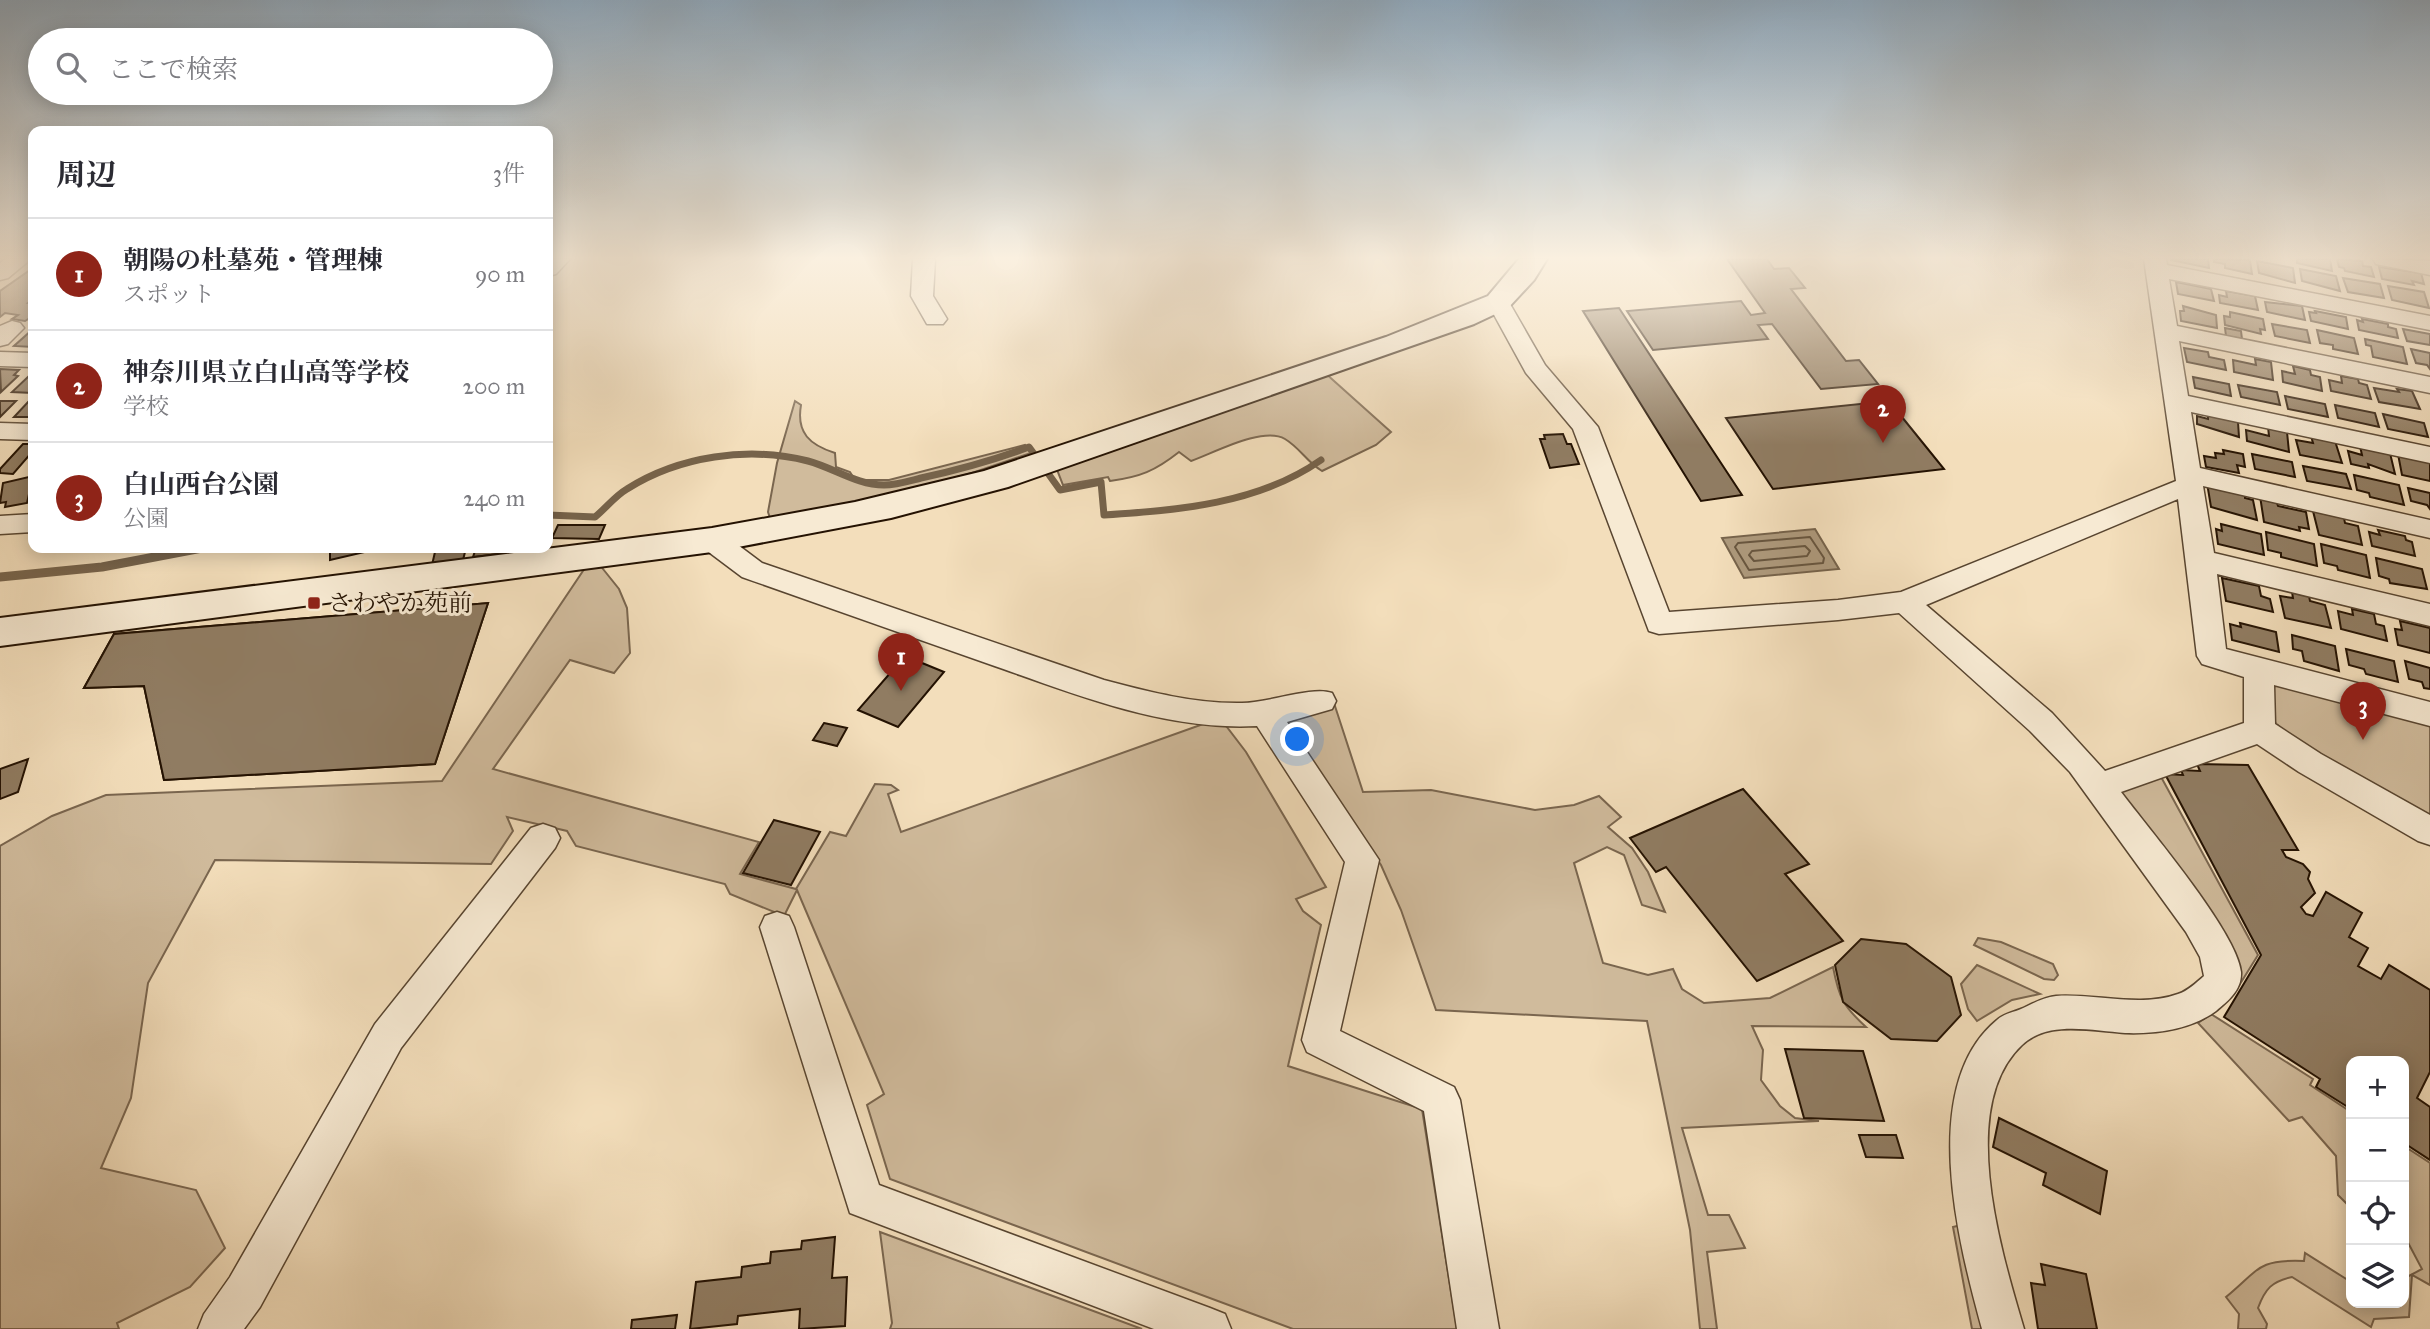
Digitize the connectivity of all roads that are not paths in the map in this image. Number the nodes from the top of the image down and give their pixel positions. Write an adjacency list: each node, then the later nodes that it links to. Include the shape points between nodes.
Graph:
1 (1451, 321): 16 (street, via 996,479 865,513)
2 (1509, 321): 18 (street, via 1535,368 1585,427 1659,624)
3 (2165, 321): 4 (street)
4 (2166, 331): 7 (street); 8 (street)
5 (0, 359): 6 (street)
6 (28, 360)
7 (2430, 385)
8 (2177, 401): 11 (street); 12 (street)
9 (0, 431): 10 (street)
10 (28, 432)
11 (2430, 455)
12 (2188, 480): 15 (street); 17 (street); 18 (street)
13 (28, 523): 14 (street)
14 (0, 525)
15 (2430, 529)
16 (712, 540): 20 (street); 23 (street, via 752,570 1101,691 1187,711)
17 (2201, 560): 19 (street); 21 (street, via 2212,656)
18 (1905, 603): 26 (street, via 2041,722)
19 (2430, 615)
20 (0, 632)
21 (2259, 670): 24 (street); 25 (street)
22 (1321, 701): 23 (street)
23 (1265, 714): 32 (street, via 1362,860 1320,1040 1441,1100)
24 (2430, 714)
25 (2260, 730): 26 (street); 27 (street)
26 (2100, 786): 33 (street, via 2198,921 2223,973 2220,986 2193,1005 2160,1016 2052,1013 2018,1027 1996,1045 1979,1072 1970,1105 1970,1180 1983,1263)
27 (2430, 831)
28 (543, 838): 30 (street, via 388,1036 245,1292)
29 (777, 927): 31 (street, via 864,1199)
30 (219, 1329)
31 (1210, 1329)
32 (1478, 1329)
33 (2003, 1329)

